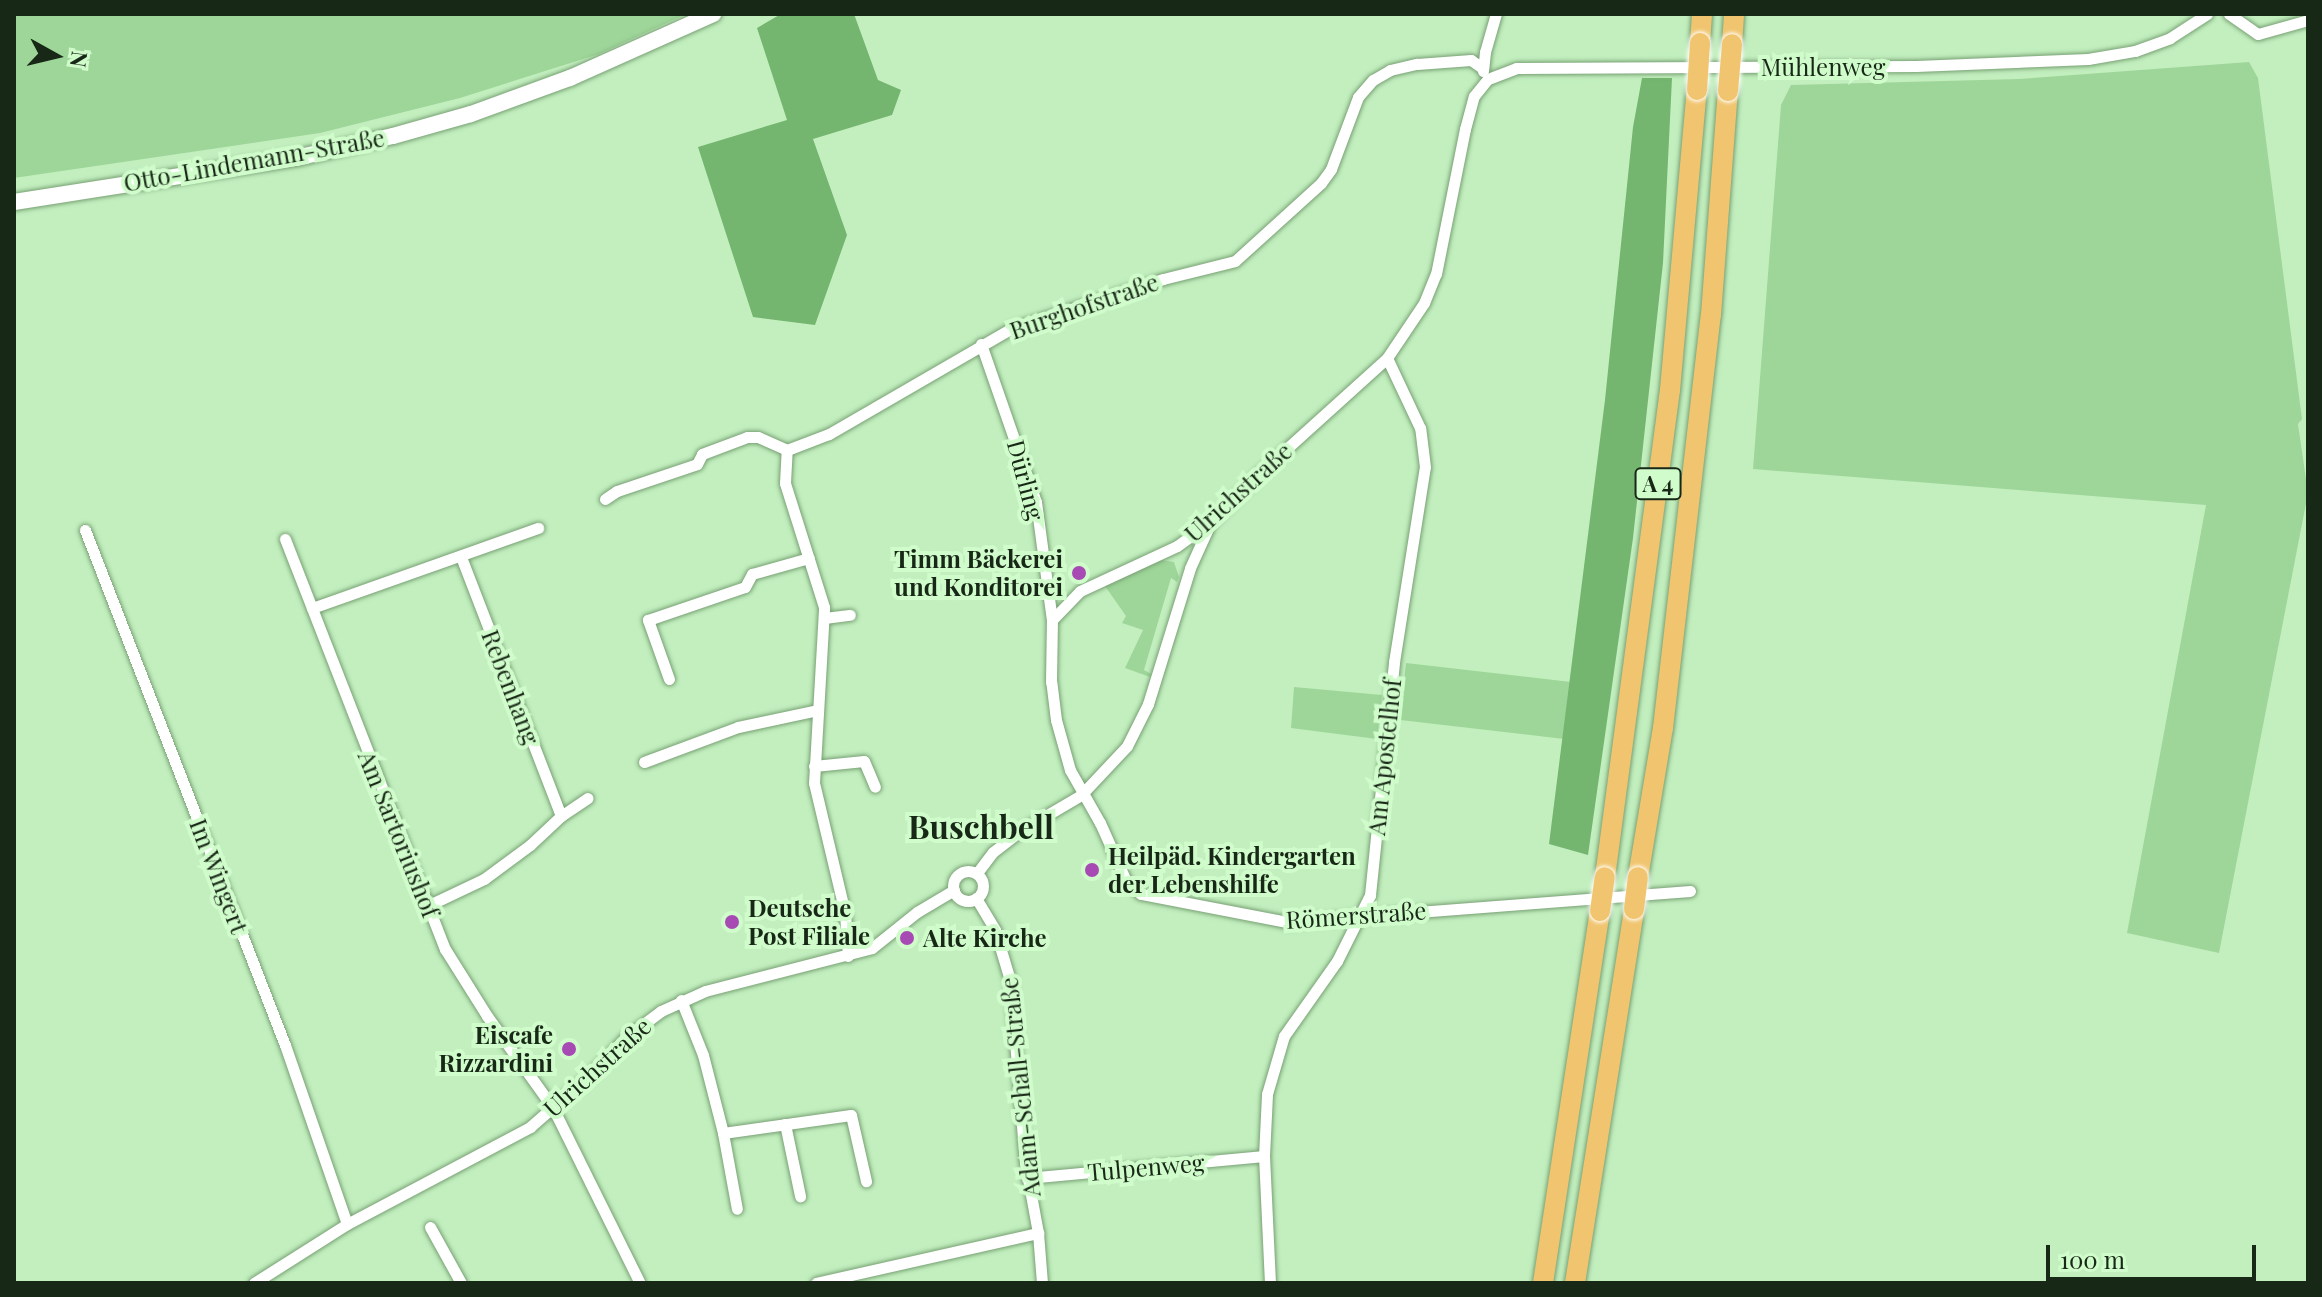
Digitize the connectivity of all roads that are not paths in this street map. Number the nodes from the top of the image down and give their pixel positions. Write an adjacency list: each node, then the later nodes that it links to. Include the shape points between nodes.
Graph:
1 (713, 14): 9 (street, Otto-Lindemann-Straße, via 570,78 393,136 296,158)
2 (1496, 14): 8 (street)
3 (1702, 14): 59 (highway, A 4, bridge, via 1670,390 1605,877)
4 (1734, 14): 60 (highway, A 4, bridge, via 1707,347 1663,728)
5 (2207, 14): 8 (street, Mühlenweg, via 2170,38 2088,59 1916,66 1516,68)
6 (2229, 14): 7 (street, via 2258,34)
7 (2308, 20)
8 (1485, 73): 10 (street, Burghofstraße, via 1471,60 1390,70 1365,88 1321,183 1235,261 1149,283 1010,329); 11 (street, Ulrichstraße, via 1465,129 1436,274 1424,303)
9 (14, 202)
10 (981, 344): 12 (street, Burghofstraße, via 829,434); 25 (street, Dürling, via 1036,502)
11 (1387, 358): 14 (street, Ulrichstraße); 39 (street, Am Apostelhof, via 1420,428 1425,467 1394,662 1370,895)
12 (787, 450): 13 (street, via 747,437 702,454 697,464); 20 (street, via 785,483)
13 (605, 499)
14 (1213, 520): 18 (street, Ulrichstraße); 21 (street)
15 (538, 528): 19 (street)
16 (85, 530): 50 (street, Im Wingert, via 285,1045)
17 (285, 539): 22 (street, Am Sartoriushof)
18 (1165, 551): 21 (street, via 1182,555); 25 (street, Ulrichstraße, via 1084,589)
19 (461, 557): 22 (street); 33 (street, Rebenhang)
20 (809, 558): 24 (street); 26 (street, via 752,574 745,587 648,620)
21 (1190, 568): 31 (street, via 1138,727 1114,762)
22 (312, 608): 38 (street, Am Sartoriushof)
23 (850, 615): 24 (street)
24 (824, 618): 27 (street)
25 (1052, 620): 31 (street, via 1056,720)
26 (669, 679)
27 (817, 710): 28 (street, via 738,727); 29 (street)
28 (644, 762)
29 (814, 766): 30 (street, via 864,761); 40 (street, via 816,798 845,913)
30 (875, 787)
31 (1081, 795): 34 (street, via 1009,839); 39 (street, Römerstraße, via 1126,881 1141,894 1287,922)
32 (588, 798): 33 (street)
33 (561, 816): 38 (street, via 484,879)
34 (977, 873): 35 (street, via 958,875); 37 (street, via 983,886)
35 (954, 890): 37 (street, via 960,898); 40 (street, Ulrichstraße, via 872,948)
36 (1690, 891): 39 (street, Römerstraße)
37 (976, 898): 46 (street, Adam-Schall-Straße, via 995,930 1010,980)
38 (427, 906): 42 (street, Am Sartoriushof, via 450,959)
39 (1359, 916): 45 (street, Am Apostelhof, via 1337,961 1290,1025 1273,1061)
40 (848, 956): 41 (street, Ulrichstraße)
41 (681, 1000): 42 (street, Ulrichstraße, via 634,1030); 44 (street, via 703,1055)
42 (553, 1108): 50 (street, Ulrichstraße, via 488,1152); 55 (street, Am Sartoriushof)
43 (785, 1124): 44 (street); 47 (street, via 851,1115); 48 (street)
44 (723, 1133): 49 (street)
45 (1264, 1156): 46 (street, Tulpenweg); 58 (street, Am Apostelhof)
46 (1027, 1178): 52 (street, Adam-Schall-Straße)
47 (866, 1181)
48 (800, 1196)
49 (737, 1209)
50 (347, 1224): 53 (street, Ulrichstraße)
51 (430, 1227): 54 (street)
52 (1038, 1233): 56 (street); 57 (street, Adam-Schall-Straße)
53 (254, 1283)
54 (461, 1283)
55 (640, 1283)
56 (816, 1283)
57 (1042, 1283)
58 (1270, 1283)
59 (1543, 1283)
60 (1575, 1283)

